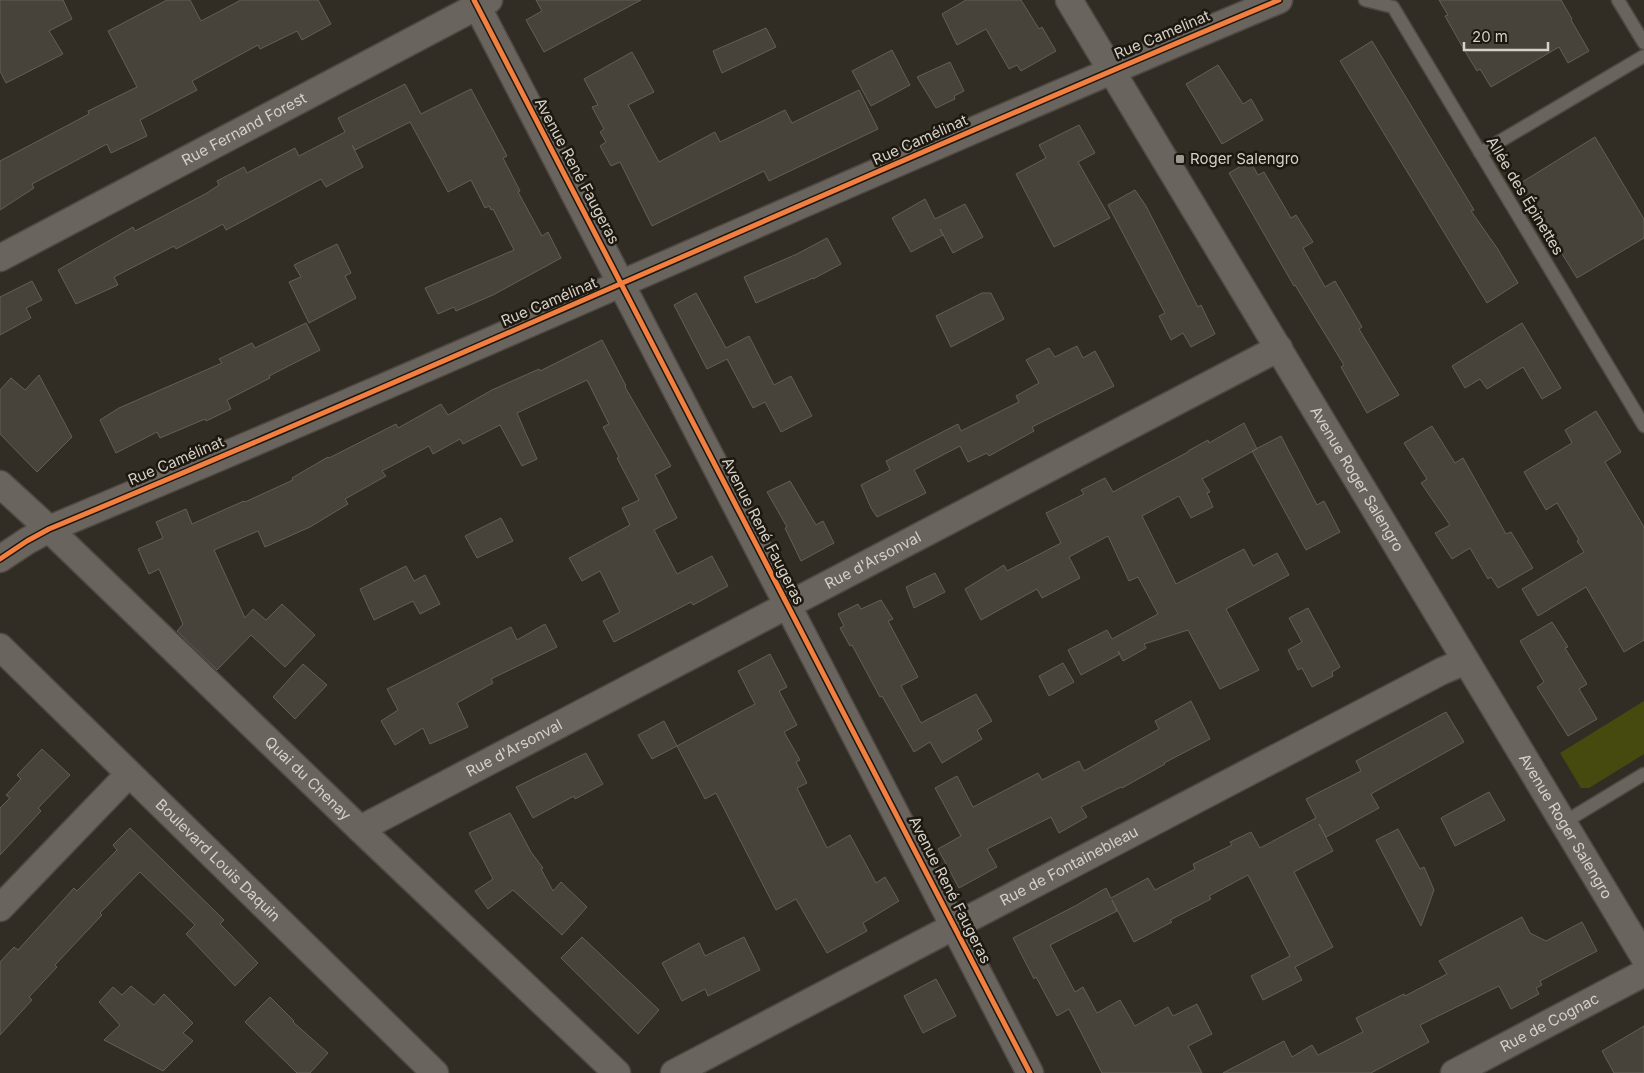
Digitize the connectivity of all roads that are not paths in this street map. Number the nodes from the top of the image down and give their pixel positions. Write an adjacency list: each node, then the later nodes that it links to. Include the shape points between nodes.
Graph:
1 (1069, 0): 8 (street, Avenue Roger Salengro)
2 (1279, 0): 8 (street, Rue Camelinat)
3 (1365, 0): 9 (lane, Allée des Épinettes, via 1392,7)
4 (1618, 0): 6 (lane)
5 (480, 2): 10 (street, Rue Fernand Forest); 11 (street, Avenue René Faugeras)
6 (1644, 43)
7 (1644, 56): 9 (lane)
8 (1111, 70): 11 (street, Rue Camélinat); 12 (street, Avenue Roger Salengro)
9 (1480, 153): 13 (lane, Allée des Épinettes)
10 (0, 258)
11 (622, 284): 15 (street, Rue Camélinat); 17 (street, Avenue René Faugeras)
12 (1279, 348): 17 (street, Rue d'Arsonval); 19 (street, Avenue Roger Salengro)
13 (1644, 426)
14 (0, 484): 15 (street, Quai du Chenay)
15 (49, 528): 16 (street, Rue Camélinat); 23 (street, Quai du Chenay)
16 (0, 559)
17 (787, 605): 23 (street, Rue d'Arsonval); 25 (street, Avenue René Faugeras)
18 (0, 648): 20 (street, Boulevard Louis Daquin)
19 (1466, 661): 22 (street, Avenue Roger Salengro); 25 (street, Rue de Fontainebleau)
20 (130, 774): 24 (street); 28 (street, Boulevard Louis Daquin)
21 (1644, 774): 22 (lane)
22 (1563, 823): 26 (street, Avenue Roger Salengro)
23 (360, 829): 29 (street, Quai du Chenay)
24 (0, 908)
25 (954, 926): 30 (street, Rue de Fontainebleau); 31 (street, Avenue René Faugeras)
26 (1644, 958)
27 (1644, 973): 32 (street, Rue de Cognac)
28 (435, 1073)
29 (617, 1073)
30 (674, 1073)
31 (1030, 1073)
32 (1454, 1073)

